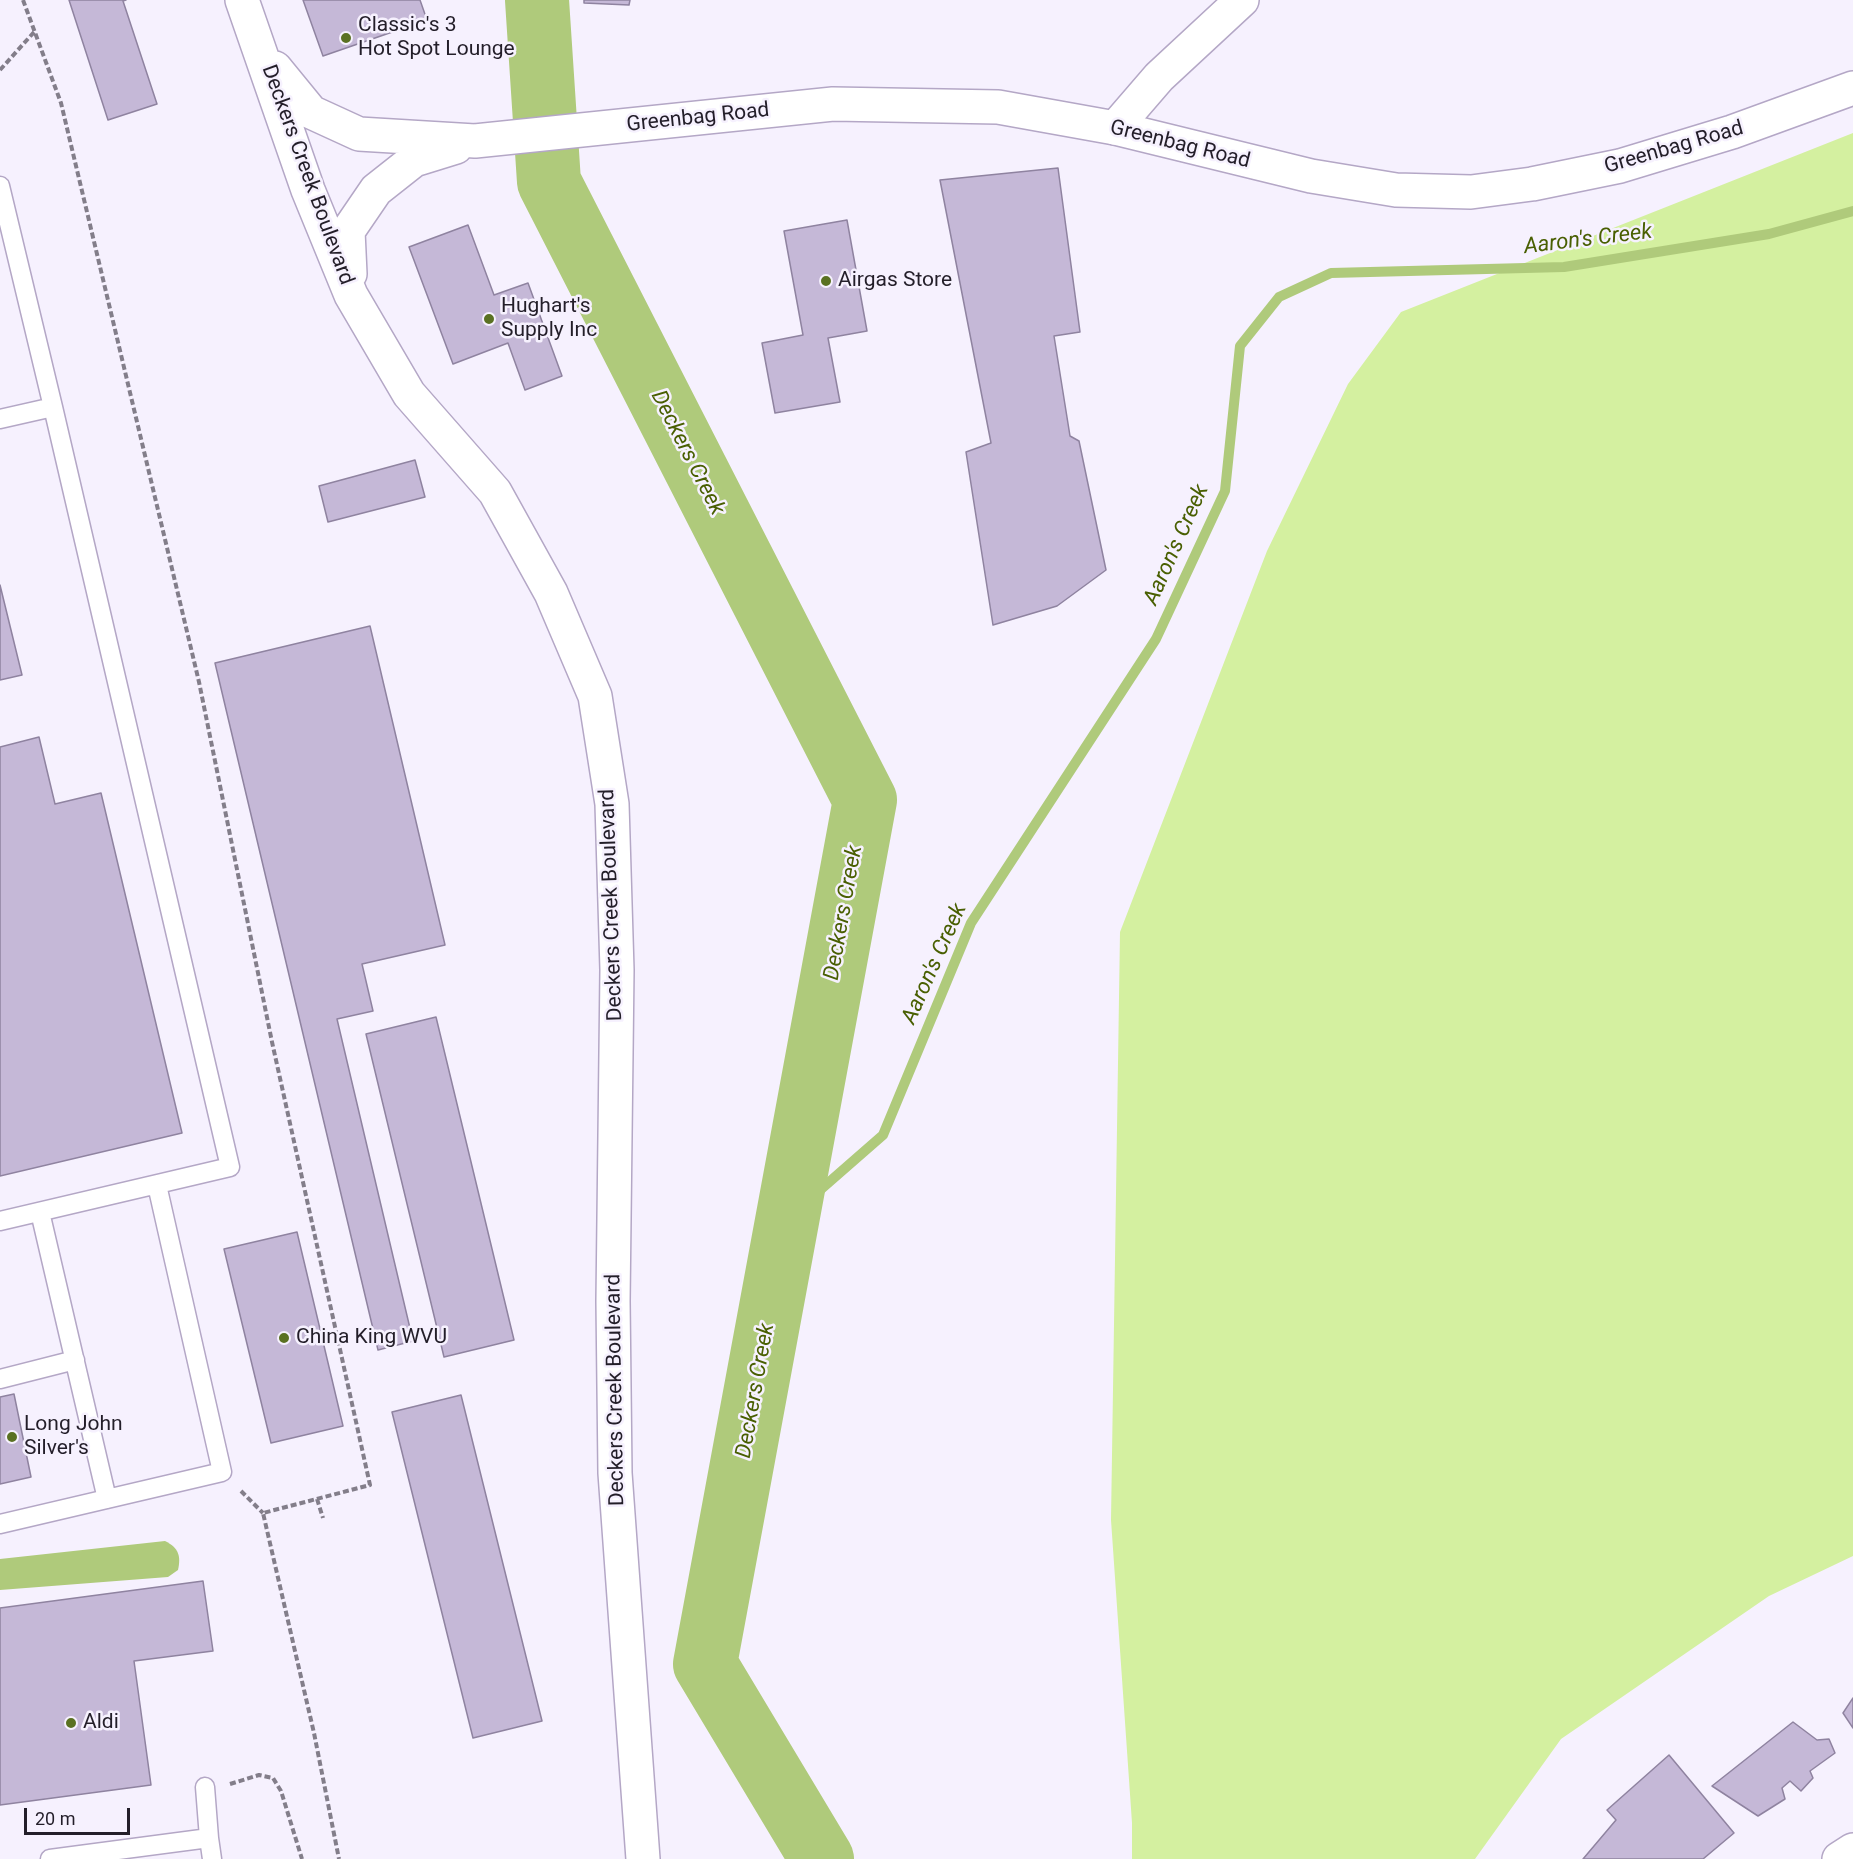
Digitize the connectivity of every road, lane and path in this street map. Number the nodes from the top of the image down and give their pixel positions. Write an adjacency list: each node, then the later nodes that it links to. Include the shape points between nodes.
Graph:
1 (23, 0): 4 (path)
2 (242, 0): 5 (street)
3 (1242, 0): 8 (street, via 1159,76)
4 (35, 32): 6 (path); 20 (path, via 61,104 199,682 272,1042 370,1485)
5 (257, 39): 9 (street, Greenbag Road, via 280,76 311,112 359,134); 11 (street, Deckers Creek Boulevard, via 308,190)
6 (0, 70)
7 (1853, 88): 8 (street, Greenbag Road, via 1732,132 1620,166 1471,192 1396,190 1311,176)
8 (1115, 128): 9 (street, Greenbag Road, via 998,107 833,104)
9 (483, 140): 11 (street, via 414,160 376,189 348,231)
10 (0, 186): 12 (lane)
11 (351, 295): 31 (street, Deckers Creek Boulevard, via 409,393 495,492 551,593 595,696 612,804 616,970 615,1473)
12 (53, 407): 13 (lane); 14 (lane, via 230,1167)
13 (0, 419)
14 (157, 1185): 15 (lane); 19 (lane, via 222,1473)
15 (40, 1212): 16 (lane); 17 (lane)
16 (0, 1221)
17 (75, 1360): 18 (lane); 19 (lane)
18 (0, 1379)
19 (107, 1499): 22 (lane)
20 (317, 1499): 21 (path); 30 (path, via 263,1513)
21 (322, 1518)
22 (0, 1524)
23 (230, 1784): 29 (path, via 259,1775 273,1778 281,1791)
24 (205, 1787): 25 (lane)
25 (208, 1838): 27 (lane); 28 (lane)
26 (1853, 1850): 32 (street)
27 (50, 1859)
28 (212, 1859)
29 (302, 1859)
30 (339, 1859)
31 (643, 1859)
32 (1839, 1859)

